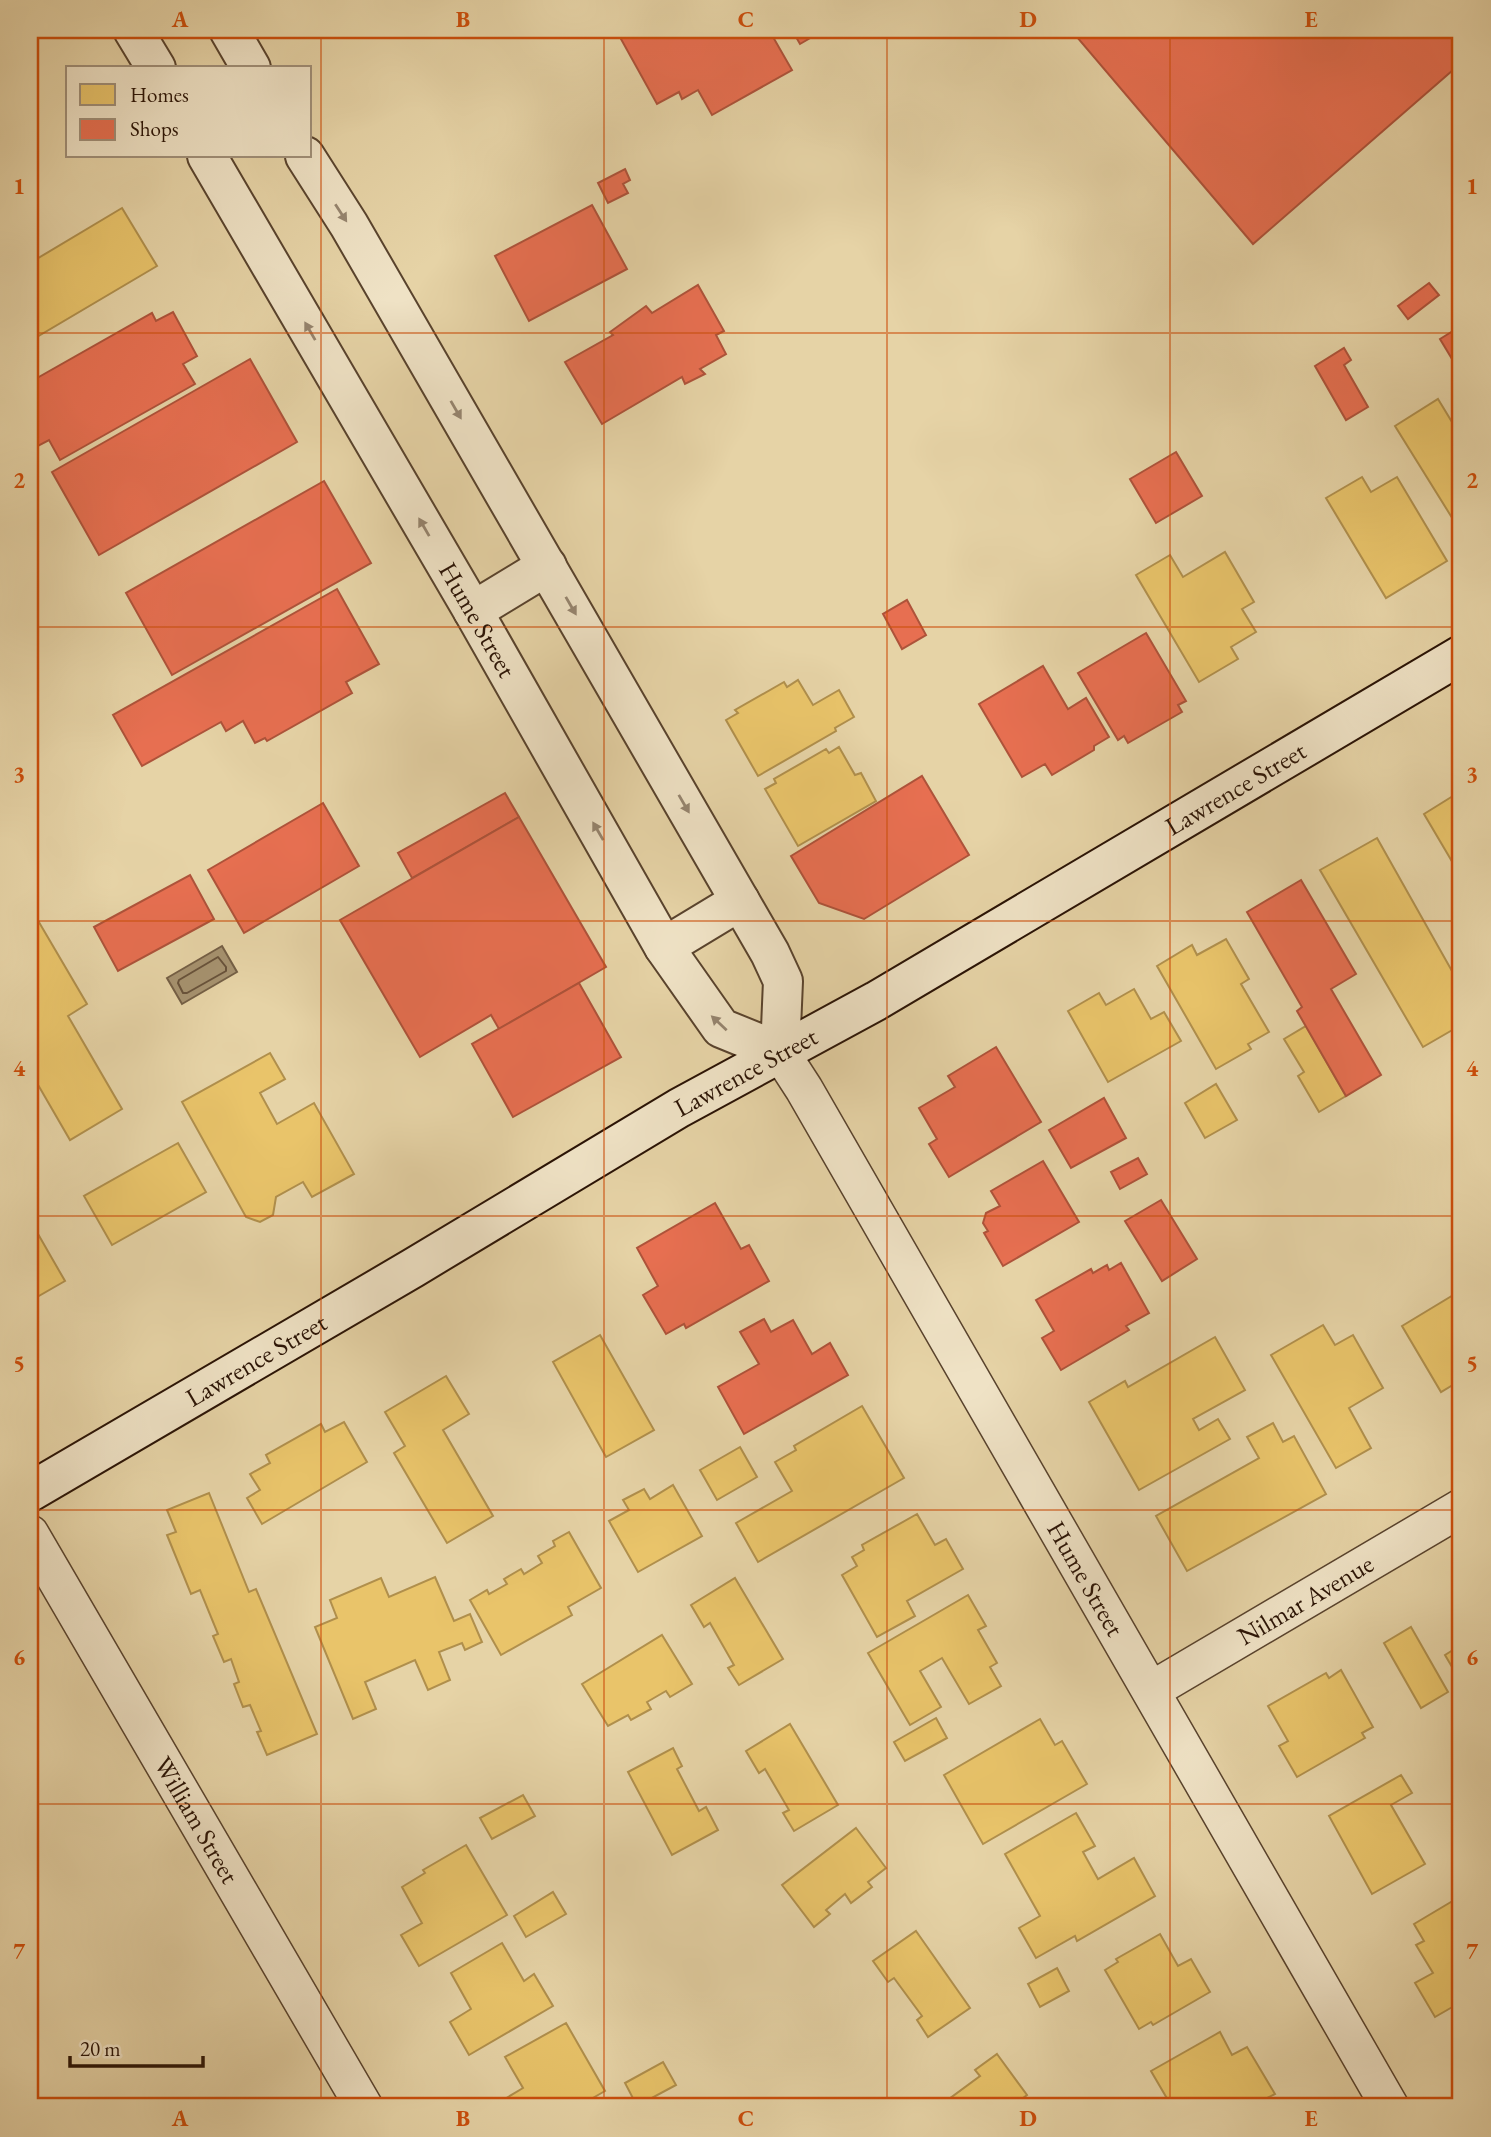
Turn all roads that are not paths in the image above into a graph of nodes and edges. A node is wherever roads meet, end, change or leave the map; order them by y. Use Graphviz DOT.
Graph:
graph roads {
  1 [pos="133,30"];
  2 [pos="229,30"];
  3 [pos="155,66"];
  4 [pos="250,66"];
  5 [pos="209,158"];
  6 [pos="306,158"];
  7 [pos="547,566"];
  8 [pos="473,611"];
  9 [pos="1461,655"];
  10 [pos="740,901"];
  11 [pos="664,947"];
  12 [pos="780,1052"];
  13 [pos="30,1492"];
  14 [pos="1461,1508"];
  15 [pos="30,1534"];
  16 [pos="1152,1690"];
  17 [pos="364,2107"];
  18 [pos="1390,2107"];
  1 -- 3 [label="street"];
  2 -- 4 [label="street"];
  8 -- 5 [label="street, Hume Street, one-way"];
  6 -- 7 [label="street, one-way"];
  7 -- 8 [label="street"];
  7 -- 10 [label="street, one-way"];
  11 -- 8 [label="street, Hume Street, one-way"];
  9 -- 12 [label="street, Lawrence Street"];
  10 -- 11 [label="street"];
  10 -- 12 [label="street"];
  12 -- 11 [label="street, Hume Street, one-way"];
  12 -- 13 [label="street, Lawrence Street"];
  12 -- 16 [label="street, Hume Street"];
  14 -- 16 [label="street, Nilmar Avenue"];
  15 -- 17 [label="street, William Street"];
  16 -- 18 [label="street, Hume Street"];
}
